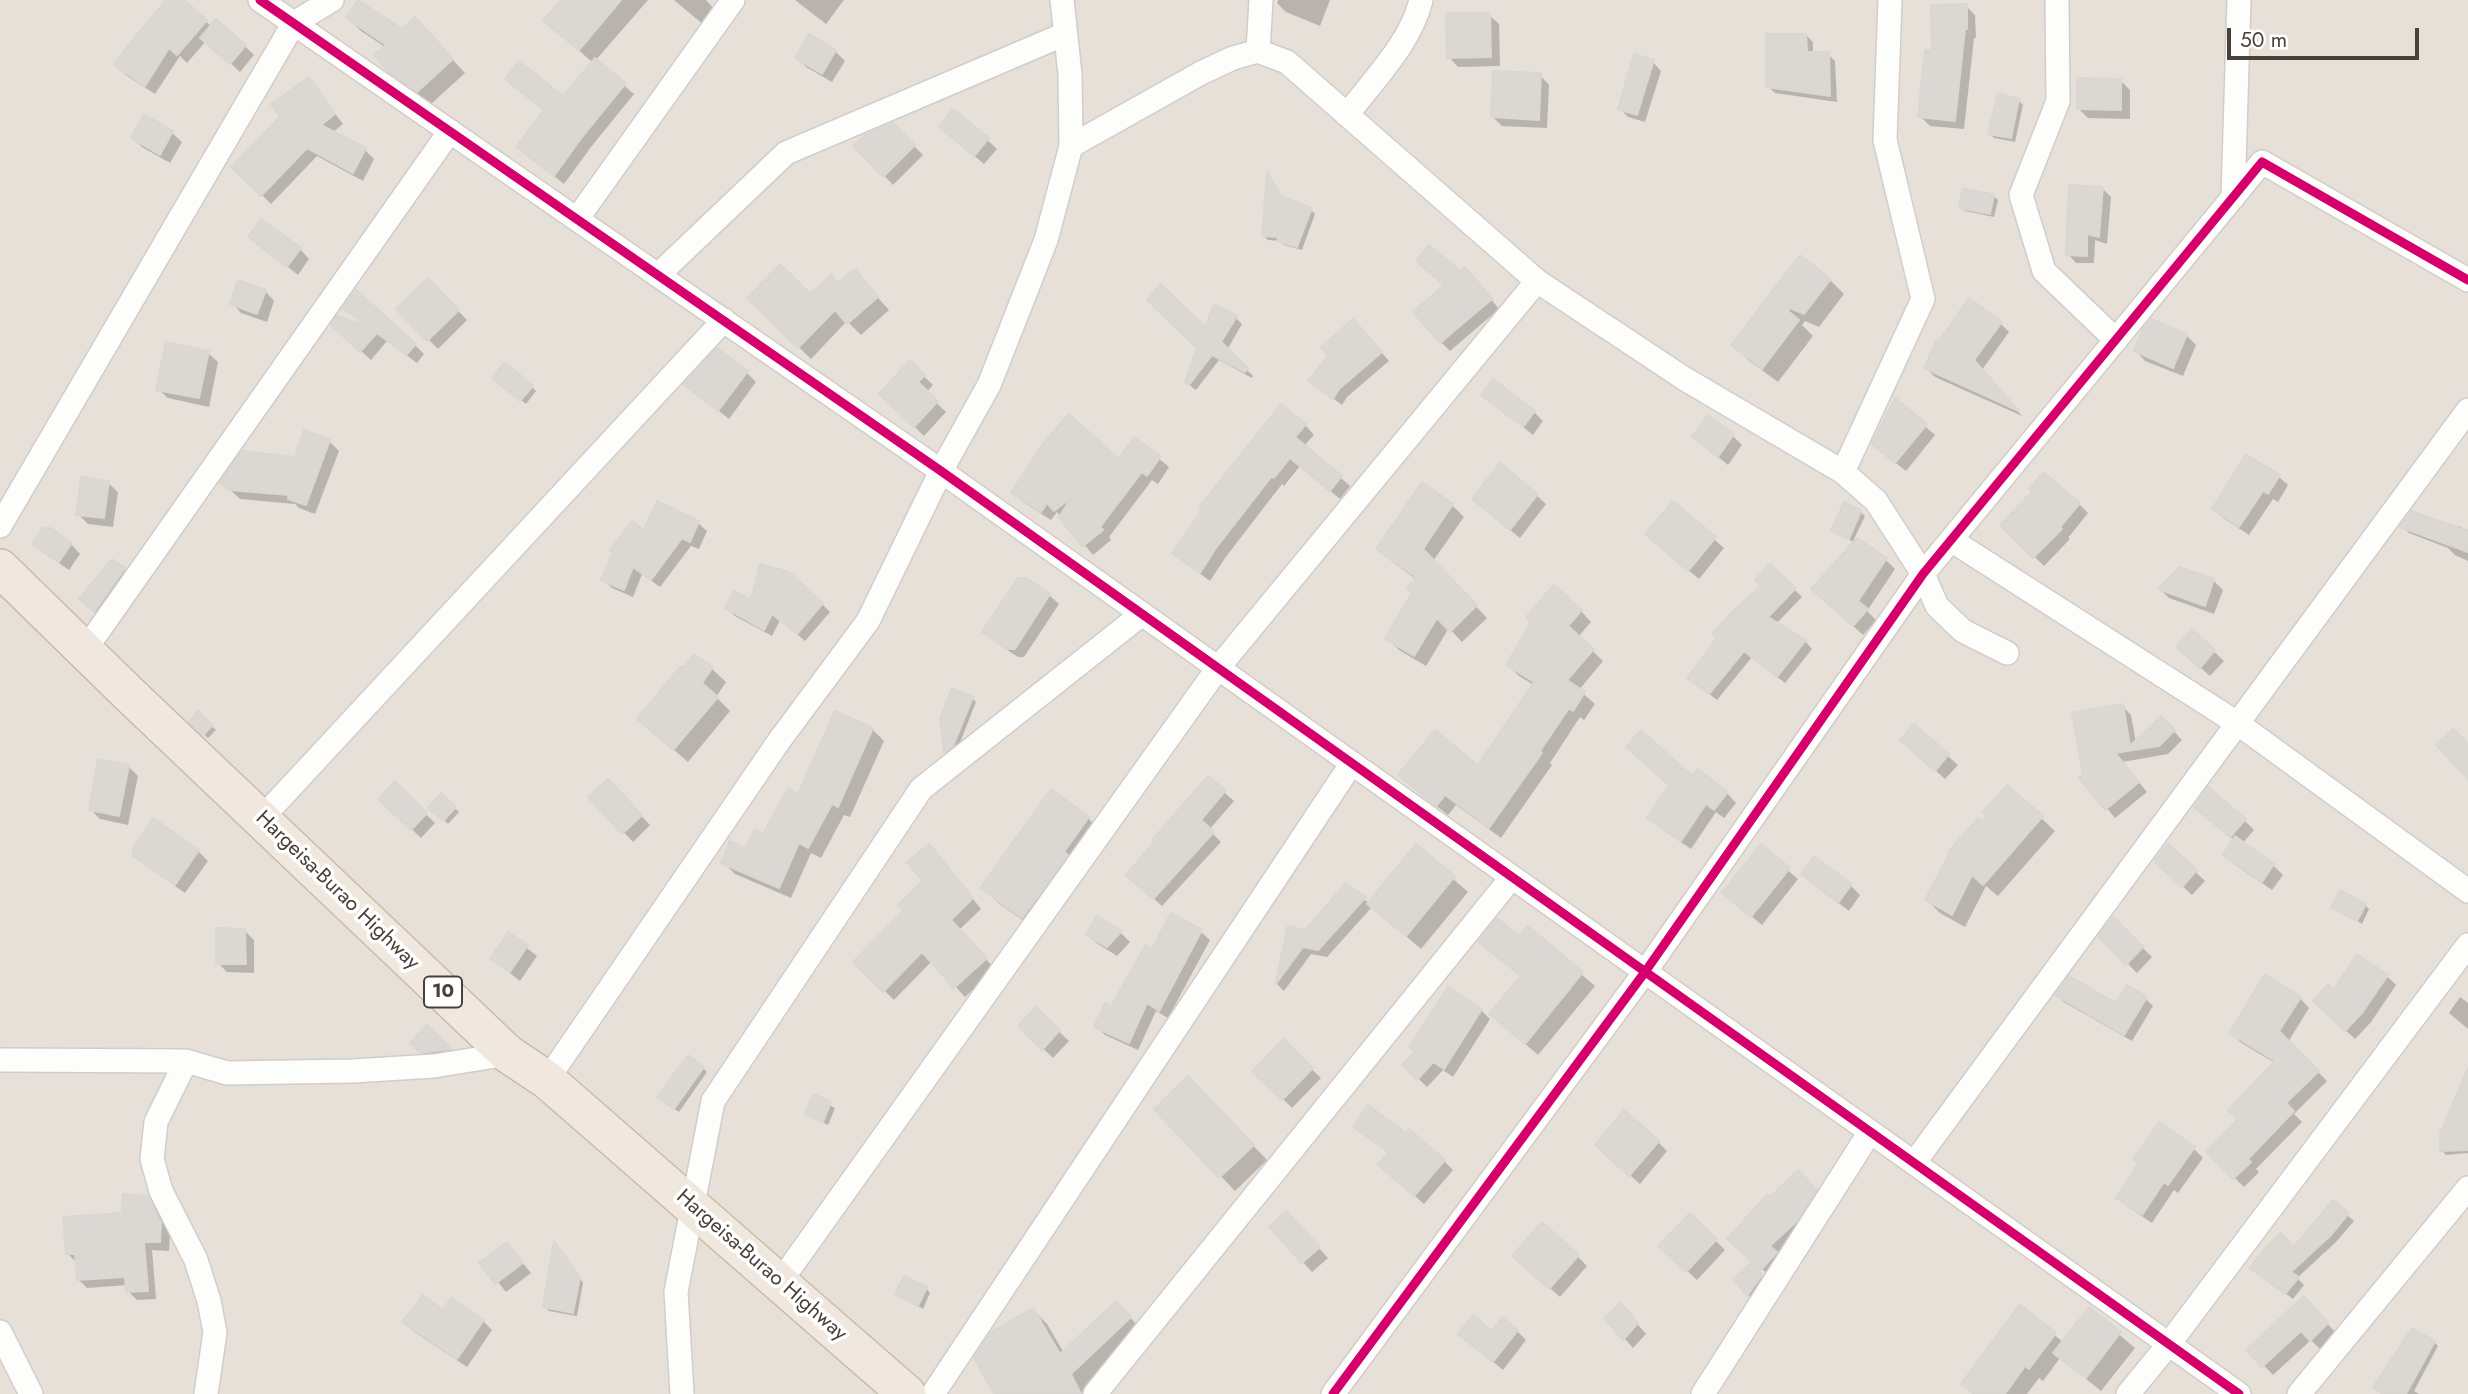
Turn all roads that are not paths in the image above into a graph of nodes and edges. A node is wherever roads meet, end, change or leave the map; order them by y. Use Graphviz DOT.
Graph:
graph roads {
  1 [pos="260,0"];
  2 [pos="332,0"];
  3 [pos="733,0"];
  4 [pos="1062,0"];
  5 [pos="1261,0"];
  6 [pos="1421,0"];
  7 [pos="1890,0"];
  8 [pos="2057,0"];
  9 [pos="2239,0"];
  10 [pos="293,23"];
  11 [pos="1065,34"];
  12 [pos="1258,51"];
  13 [pos="1347,115"];
  14 [pos="450,131"];
  15 [pos="1071,146"];
  16 [pos="2233,198"];
  17 [pos="577,219"];
  18 [pos="658,275"];
  19 [pos="2468,279"];
  20 [pos="1537,281"];
  21 [pos="724,320"];
  22 [pos="2116,340"];
  23 [pos="2468,410"];
  24 [pos="941,471"];
  25 [pos="1843,472"];
  26 [pos="0,526"];
  27 [pos="1951,540"];
  28 [pos="0,568"];
  29 [pos="1923,574"];
  30 [pos="1142,614"];
  31 [pos="85,650"];
  32 [pos="2007,653"];
  33 [pos="1219,668"];
  34 [pos="2237,723"];
  35 [pos="1352,763"];
  36 [pos="261,819"];
  37 [pos="1513,877"];
  38 [pos="2468,891"];
  39 [pos="2468,945"];
  40 [pos="1645,972"];
  41 [pos="508,1054"];
  42 [pos="0,1060"];
  43 [pos="186,1061"];
  44 [pos="547,1080"];
  45 [pos="1870,1132"];
  46 [pos="1913,1163"];
  47 [pos="2468,1188"];
  48 [pos="693,1207"];
  49 [pos="780,1282"];
  50 [pos="0,1332"];
  51 [pos="2169,1344"];
  52 [pos="31,1394"];
  53 [pos="206,1394"];
  54 [pos="682,1394"];
  55 [pos="907,1394"];
  56 [pos="933,1394"];
  57 [pos="1095,1394"];
  58 [pos="1333,1394"];
  59 [pos="1703,1394"];
  60 [pos="2128,1394"];
  61 [pos="2239,1394"];
  62 [pos="2299,1394"];
  1 -- 10 [label="street"];
  2 -- 10 [label="street"];
  3 -- 17 [label="street"];
  4 -- 11 [label="street"];
  5 -- 12 [label="street"];
  6 -- 13 [label="street"];
  7 -- 25 [label="street"];
  8 -- 22 [label="street"];
  9 -- 16 [label="street"];
  10 -- 14 [label="street"];
  10 -- 26 [label="street"];
  11 -- 15 [label="street"];
  11 -- 18 [label="street"];
  12 -- 13 [label="street"];
  12 -- 15 [label="street"];
  13 -- 20 [label="street"];
  14 -- 17 [label="street"];
  14 -- 31 [label="street"];
  15 -- 24 [label="street"];
  16 -- 19 [label="street"];
  16 -- 22 [label="street"];
  17 -- 18 [label="street"];
  18 -- 21 [label="street"];
  20 -- 25 [label="street"];
  20 -- 33 [label="street"];
  21 -- 24 [label="street"];
  21 -- 36 [label="street"];
  22 -- 27 [label="street"];
  23 -- 34 [label="street"];
  24 -- 30 [label="street"];
  24 -- 44 [label="street"];
  25 -- 29 [label="street"];
  27 -- 29 [label="street"];
  27 -- 34 [label="street"];
  28 -- 31 [label="highway, Hargeisa-Burao Highway / 10"];
  29 -- 32 [label="street"];
  29 -- 40 [label="street"];
  30 -- 33 [label="street"];
  30 -- 48 [label="street"];
  31 -- 36 [label="highway, Hargeisa-Burao Highway / 10"];
  33 -- 35 [label="street"];
  33 -- 49 [label="street"];
  34 -- 38 [label="street"];
  34 -- 46 [label="street"];
  35 -- 37 [label="street"];
  35 -- 56 [label="street"];
  36 -- 41 [label="highway, Hargeisa-Burao Highway / 10"];
  37 -- 40 [label="street"];
  37 -- 57 [label="street"];
  39 -- 51 [label="street"];
  40 -- 45 [label="street"];
  40 -- 58 [label="street"];
  41 -- 43 [label="street"];
  41 -- 44 [label="highway, Hargeisa-Burao Highway / 10"];
  42 -- 43 [label="street"];
  43 -- 53 [label="street"];
  44 -- 48 [label="highway, Hargeisa-Burao Highway / 10"];
  45 -- 46 [label="street"];
  45 -- 59 [label="street"];
  46 -- 51 [label="street"];
  47 -- 62 [label="street"];
  48 -- 49 [label="highway, Hargeisa-Burao Highway / 10"];
  48 -- 54 [label="street"];
  49 -- 55 [label="highway, Hargeisa-Burao Highway / 10"];
  50 -- 52 [label="street"];
  51 -- 60 [label="street"];
  51 -- 61 [label="street"];
}
